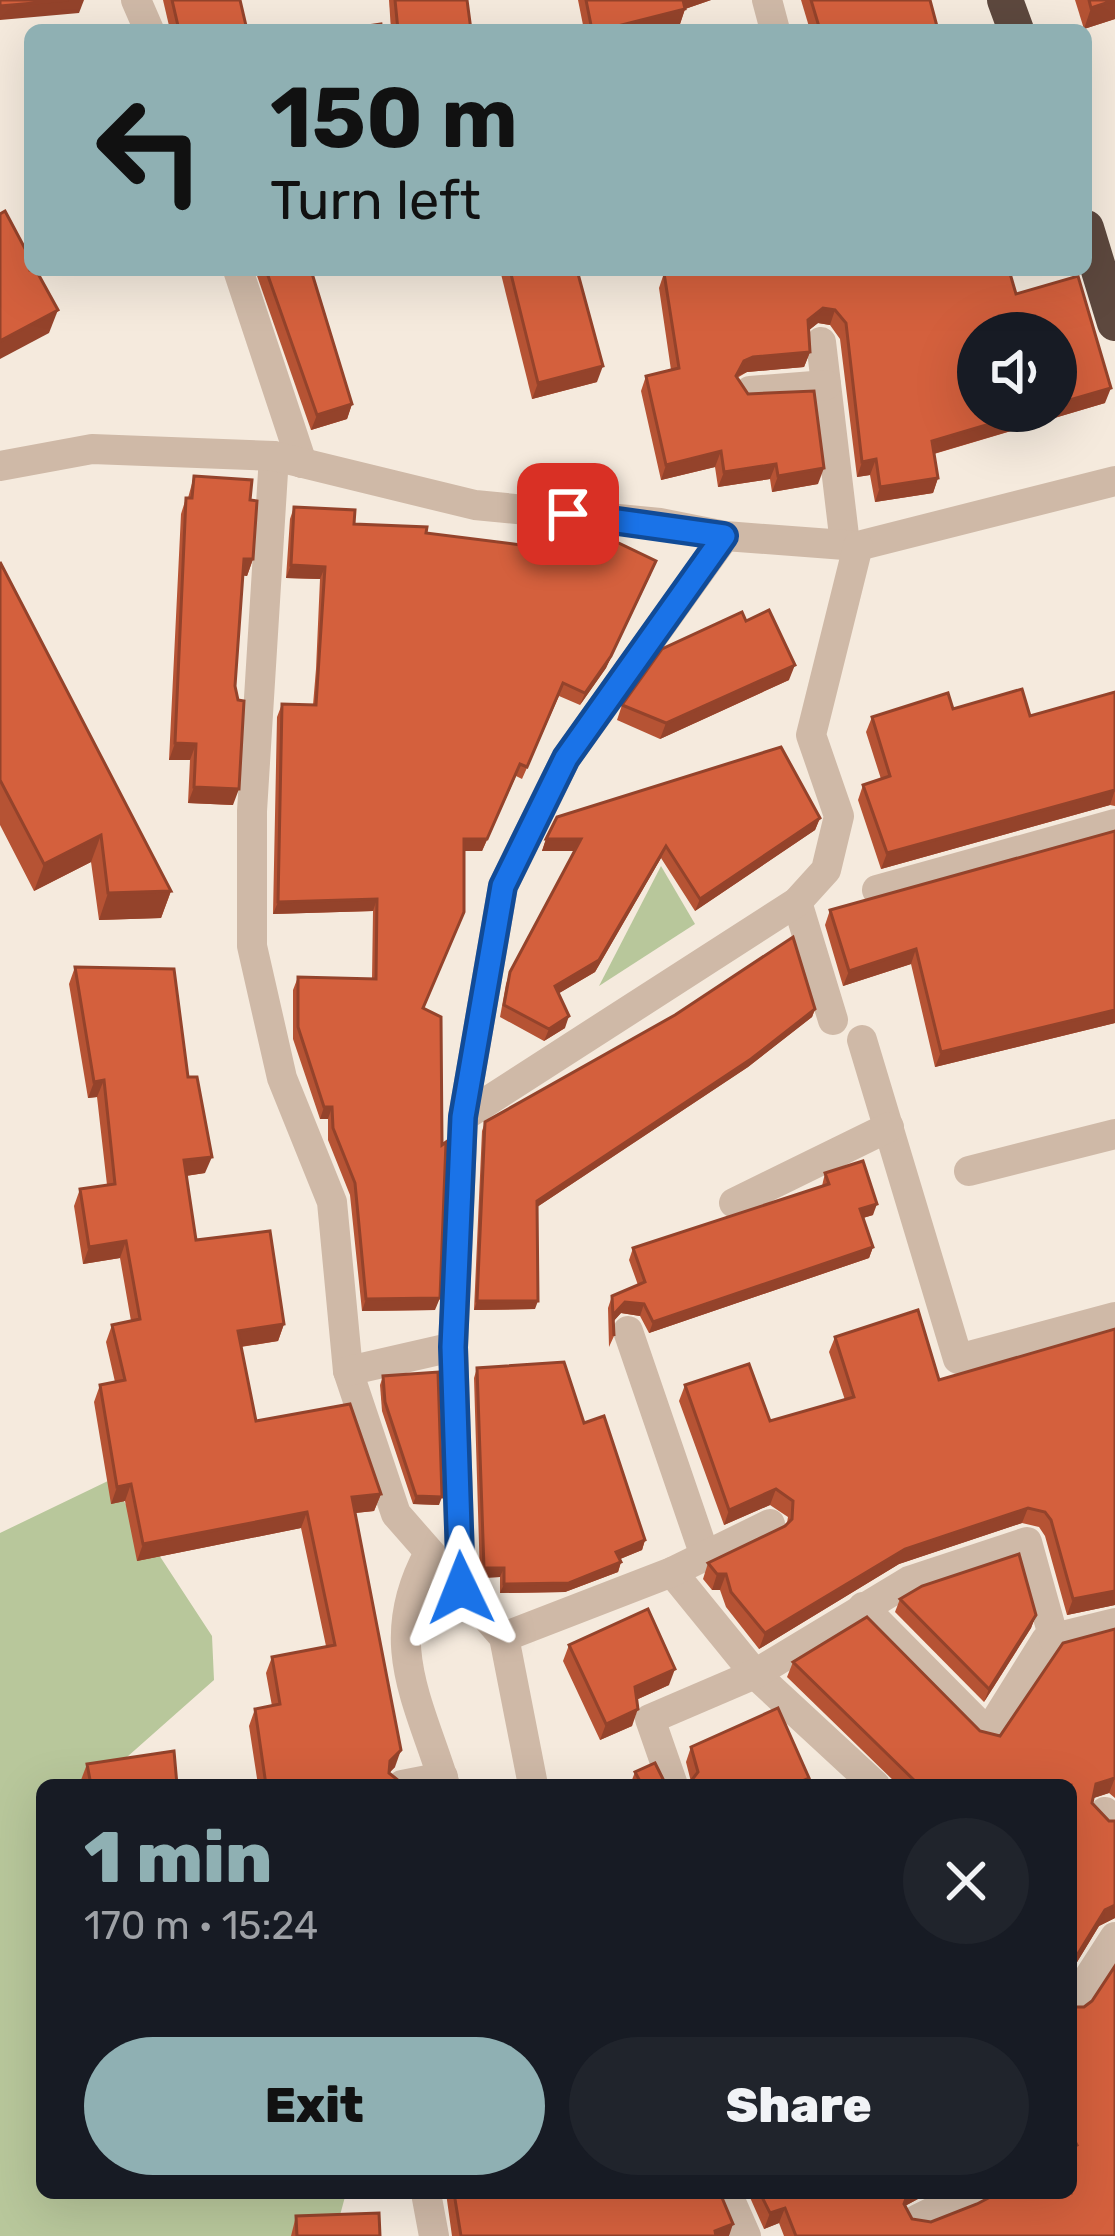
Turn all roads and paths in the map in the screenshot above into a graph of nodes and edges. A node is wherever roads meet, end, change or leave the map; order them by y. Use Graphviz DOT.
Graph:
graph roads {
  1 [pos="1092,248"];
  2 [pos="240,276"];
  3 [pos="1115,323"];
  4 [pos="821,342"];
  5 [pos="826,385"];
  6 [pos="750,391"];
  7 [pos="288,460"];
  8 [pos="0,466"];
  9 [pos="1115,481"];
  10 [pos="724,536"];
  11 [pos="852,545"];
  12 [pos="1115,824"];
  13 [pos="877,890"];
  14 [pos="797,902"];
  15 [pos="833,1020"];
  16 [pos="862,1040"];
  17 [pos="463,1117"];
  18 [pos="889,1127"];
  19 [pos="1115,1134"];
  20 [pos="969,1171"];
  21 [pos="734,1203"];
  22 [pos="1115,1317"];
  23 [pos="628,1331"];
  24 [pos="453,1347"];
  25 [pos="348,1371"];
  26 [pos="770,1524"];
  27 [pos="429,1552"];
  28 [pos="705,1556"];
  29 [pos="672,1572"];
  30 [pos="461,1588"];
  31 [pos="863,1606"];
  32 [pos="1115,1623"];
  33 [pos="504,1637"];
  34 [pos="1054,1639"];
  35 [pos="755,1674"];
  36 [pos="443,1779"];
  37 [pos="531,1779"];
  38 [pos="672,1779"];
  39 [pos="869,1779"];
  40 [pos="1115,1937"];
  41 [pos="1077,1996"];
  42 [pos="426,2199"];
  43 [pos="730,2199"];
  44 [pos="958,2199"];
  45 [pos="918,2218"];
  46 [pos="434,2236"];
  47 [pos="746,2236"];
  1 -- 3 [label="highway"];
  2 -- 7 [label="street"];
  4 -- 5 [label="street"];
  5 -- 6 [label="street"];
  5 -- 11 [label="street"];
  7 -- 8 [label="street"];
  7 -- 10 [label="street"];
  7 -- 25 [label="street"];
  9 -- 11 [label="street"];
  10 -- 11 [label="street"];
  10 -- 17 [label="street"];
  11 -- 14 [label="street"];
  12 -- 13 [label="street"];
  14 -- 15 [label="street"];
  14 -- 17 [label="street"];
  16 -- 18 [label="street"];
  17 -- 24 [label="street"];
  18 -- 21 [label="street"];
  18 -- 22 [label="street"];
  19 -- 20 [label="street"];
  23 -- 28 [label="street"];
  24 -- 25 [label="street"];
  24 -- 30 [label="street"];
  25 -- 27 [label="street"];
  26 -- 28 [label="street"];
  27 -- 30 [label="street"];
  27 -- 36 [label="street"];
  28 -- 29 [label="street"];
  29 -- 33 [label="street"];
  29 -- 35 [label="street"];
  30 -- 33 [label="street"];
  31 -- 34 [label="street"];
  31 -- 34 [label="street"];
  31 -- 35 [label="street"];
  32 -- 34 [label="street"];
  33 -- 37 [label="street"];
  35 -- 38 [label="street"];
  35 -- 39 [label="street"];
  40 -- 41 [label="street"];
  42 -- 46 [label="street"];
  43 -- 47 [label="street"];
  44 -- 45 [label="street"];
}
